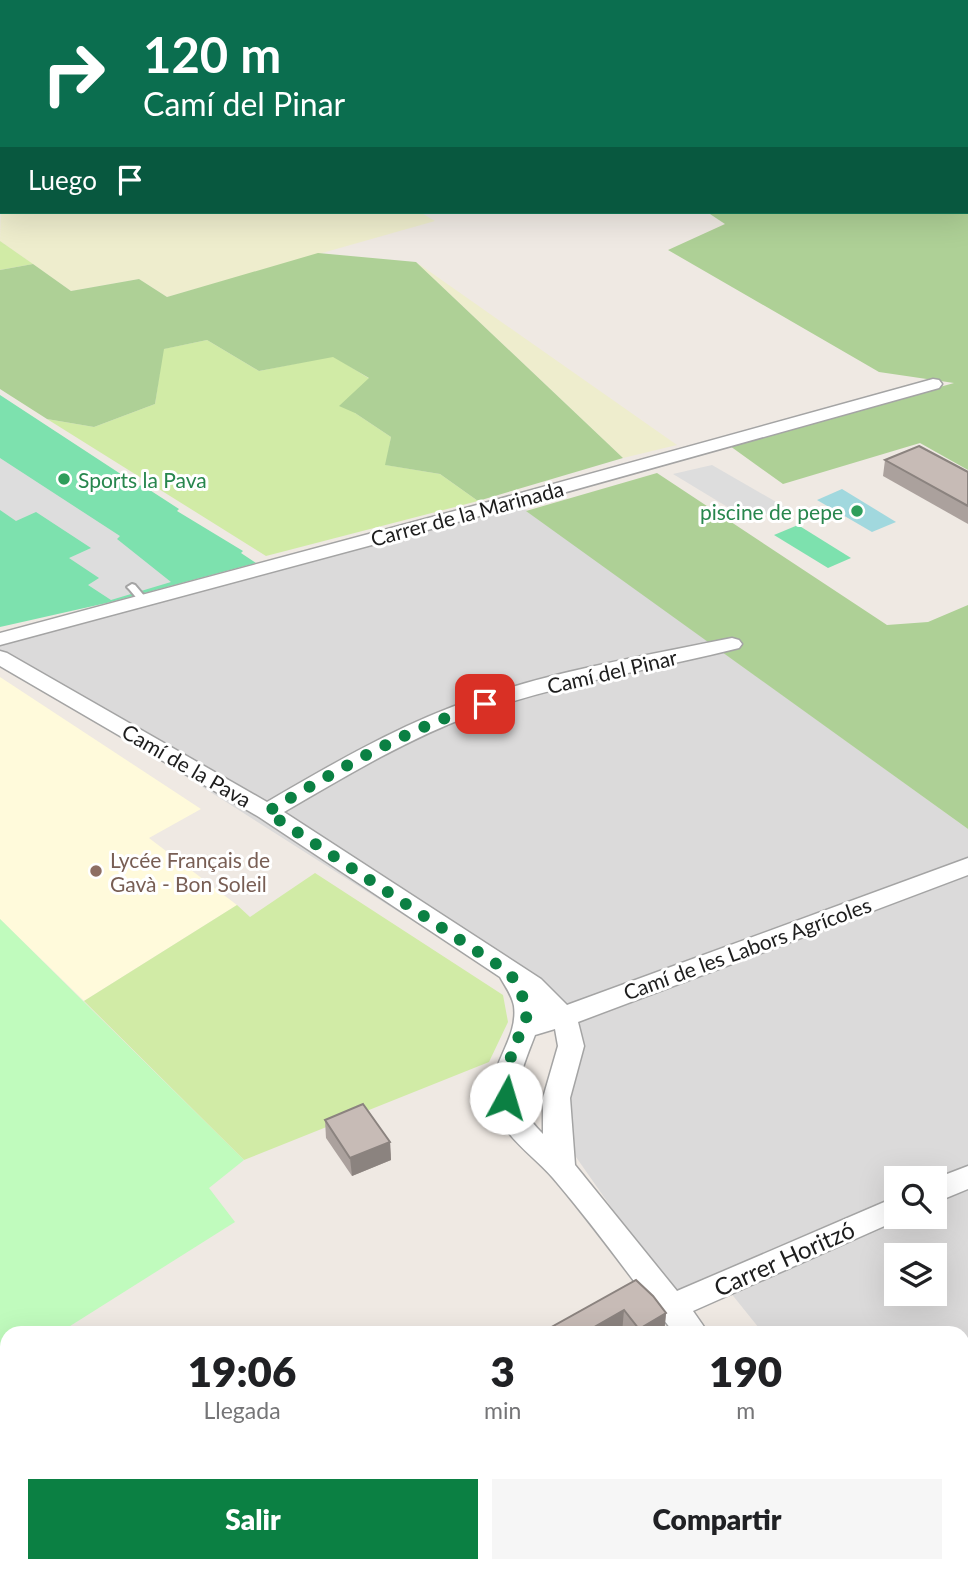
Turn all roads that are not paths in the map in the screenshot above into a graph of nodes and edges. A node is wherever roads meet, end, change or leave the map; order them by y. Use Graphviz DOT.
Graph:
graph roads {
  1 [pos="933,384"];
  2 [pos="0,639"];
  3 [pos="732,644"];
  4 [pos="0,657"];
  5 [pos="267,812"];
  6 [pos="968,866"];
  7 [pos="510,973"];
  8 [pos="562,1017"];
  9 [pos="525,1028"];
  10 [pos="561,1169"];
  11 [pos="968,1178"];
  12 [pos="947,1187"];
  13 [pos="884,1214"];
  14 [pos="671,1307"];
  15 [pos="687,1326"];
  1 -- 2 [label="street, Carrer de la Marinada"];
  3 -- 5 [label="street, Camí del Pinar"];
  4 -- 5 [label="street, Camí de la Pava"];
  5 -- 7 [label="street, Camí de la Pava"];
  6 -- 8 [label="street, Camí de les Labors Agrícoles"];
  7 -- 8 [label="street, Camí de la Pava"];
  7 -- 9 [label="street, Camí de la Pava"];
  8 -- 9 [label="street, Camí de les Labors Agrícoles"];
  8 -- 10 [label="street, Camí de la Pava"];
  9 -- 10 [label="street, Camí de la Pava"];
  10 -- 14 [label="street, Camí de la Pava"];
  11 -- 12 [label="street"];
  13 -- 14 [label="street, Carrer Horitzó"];
  14 -- 15 [label="street, Camí de la Pava"];
}
